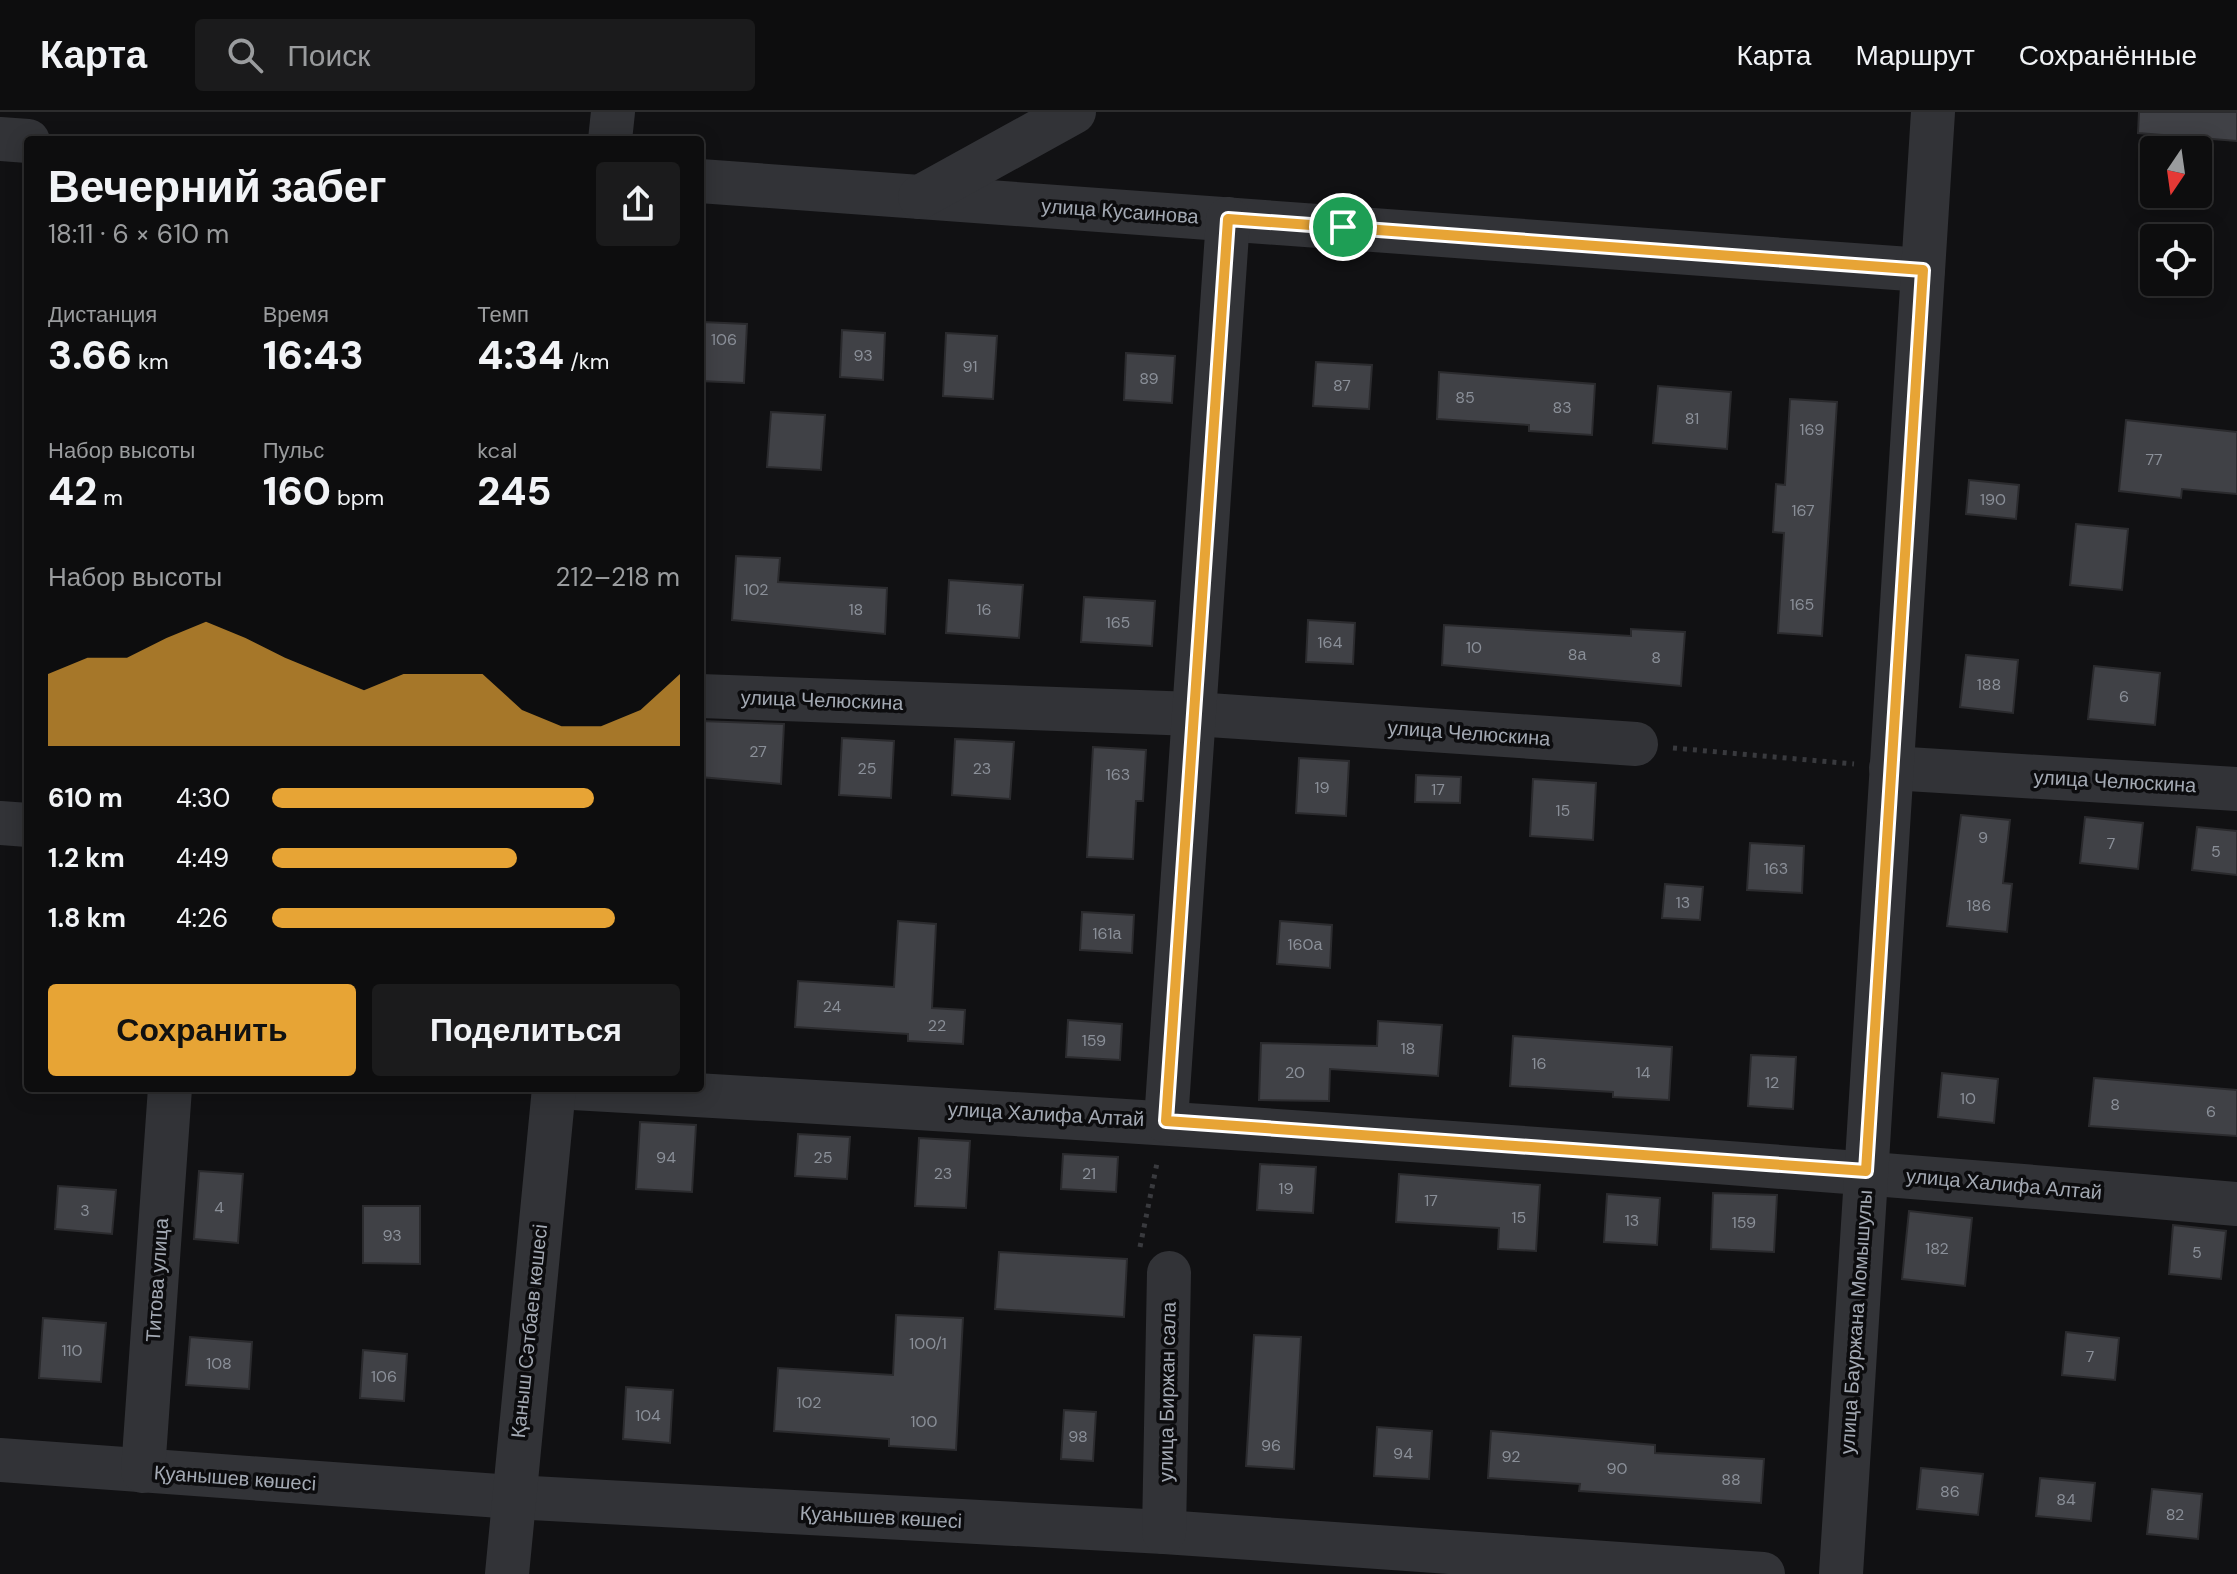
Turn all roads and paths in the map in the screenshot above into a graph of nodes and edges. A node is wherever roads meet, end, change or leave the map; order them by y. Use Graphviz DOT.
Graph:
graph roads {
  1 [pos="613,112"];
  2 [pos="1074,112"];
  3 [pos="1933,112"];
  4 [pos="610,136"];
  5 [pos="0,139"];
  6 [pos="24,141"];
  7 [pos="704,181"];
  8 [pos="920,197"];
  9 [pos="1228,219"];
  10 [pos="1923,270"];
  11 [pos="704,696"];
  12 [pos="1194,714"];
  13 [pos="1636,744"];
  14 [pos="1891,768"];
  15 [pos="2237,789"];
  16 [pos="0,823"];
  17 [pos="24,825"];
  18 [pos="170,1092"];
  19 [pos="554,1092"];
  20 [pos="645,1092"];
  21 [pos="1166,1121"];
  22 [pos="1866,1171"];
  23 [pos="2237,1204"];
  24 [pos="1169,1273"];
  25 [pos="0,1460"];
  26 [pos="143,1471"];
  27 [pos="513,1497"];
  28 [pos="1164,1532"];
  29 [pos="507,1574"];
  30 [pos="1763,1574"];
  31 [pos="1841,1574"];
  1 -- 4 [label="street"];
  2 -- 8 [label="street"];
  3 -- 10 [label="street, улица Бауржана Момышулы"];
  5 -- 6 [label="street"];
  7 -- 8 [label="street, улица Кусаинова"];
  8 -- 9 [label="street, улица Кусаинова"];
  9 -- 10 [label="street, улица Кусаинова"];
  9 -- 12 [label="street"];
  10 -- 14 [label="street, улица Бауржана Момышулы"];
  11 -- 12 [label="street, улица Челюскина"];
  12 -- 13 [label="street, улица Челюскина"];
  12 -- 21 [label="street"];
  13 -- 14 [label="path"];
  14 -- 15 [label="street, улица Челюскина"];
  14 -- 22 [label="street, улица Бауржана Момышулы"];
  16 -- 17 [label="street"];
  18 -- 26 [label="street, Титова улица"];
  19 -- 27 [label="street, Қаныш Сәтбаев көшесі"];
  20 -- 21 [label="street, улица Халифа Алтай"];
  21 -- 22 [label="street, улица Халифа Алтай"];
  21 -- 24 [label="path, улица Биржан сала"];
  22 -- 23 [label="street, улица Халифа Алтай"];
  22 -- 31 [label="street, улица Бауржана Момышулы"];
  24 -- 28 [label="street, улица Биржан сала"];
  25 -- 26 [label="street, Қуанышев көшесі"];
  26 -- 27 [label="street, Қуанышев көшесі"];
  27 -- 28 [label="street, Қуанышев көшесі"];
  27 -- 29 [label="street, Қаныш Сәтбаев көшесі"];
  28 -- 30 [label="street, Қуанышев көшесі"];
}
